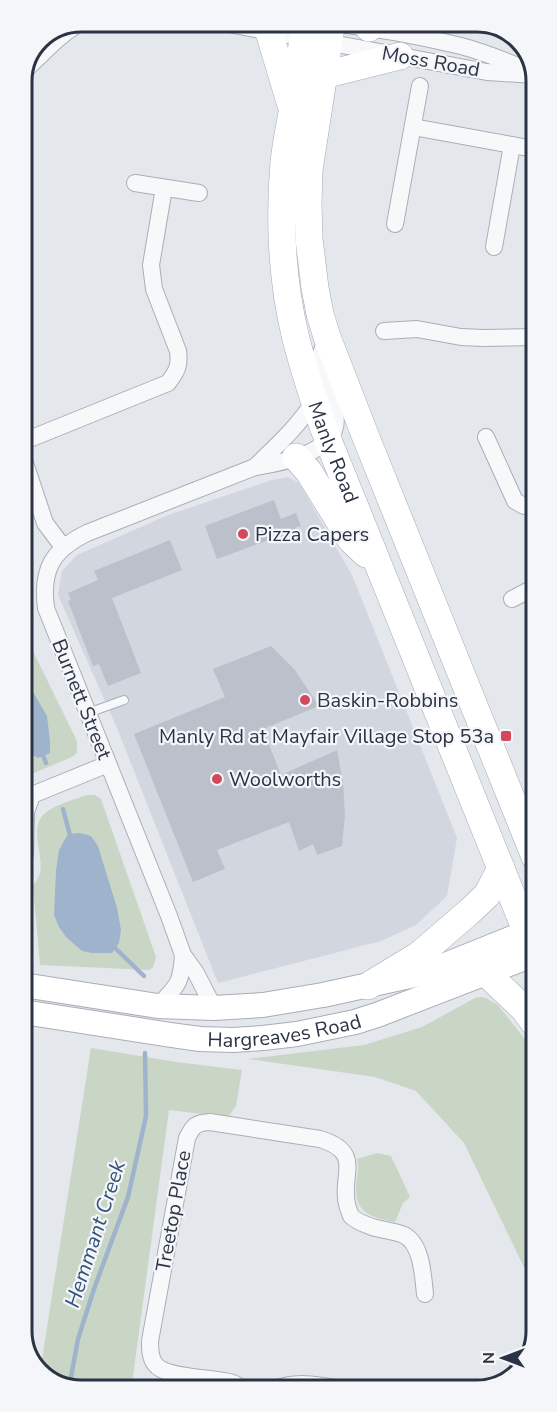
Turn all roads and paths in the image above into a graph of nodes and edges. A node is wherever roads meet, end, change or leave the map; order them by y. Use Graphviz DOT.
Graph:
graph roads {
  1 [pos="269,32"];
  2 [pos="318,32"];
  3 [pos="319,32"];
  4 [pos="331,32"];
  5 [pos="402,32"];
  6 [pos="400,56"];
  7 [pos="525,70"];
  8 [pos="525,74"];
  9 [pos="324,75"];
  10 [pos="420,86"];
  11 [pos="293,109"];
  12 [pos="412,127"];
  13 [pos="512,145"];
  14 [pos="526,148"];
  15 [pos="135,183"];
  16 [pos="164,188"];
  17 [pos="199,193"];
  18 [pos="395,224"];
  19 [pos="494,247"];
  20 [pos="384,331"];
  21 [pos="327,337"];
  22 [pos="526,337"];
  23 [pos="314,401"];
  24 [pos="486,437"];
  25 [pos="32,438"];
  26 [pos="328,440"];
  27 [pos="296,457"];
  28 [pos="255,466"];
  29 [pos="32,484"];
  30 [pos="526,506"];
  31 [pos="63,547"];
  32 [pos="378,564"];
  33 [pos="526,591"];
  34 [pos="512,598"];
  35 [pos="124,700"];
  36 [pos="88,713"];
  37 [pos="108,764"];
  38 [pos="32,795"];
  39 [pos="526,835"];
  40 [pos="501,868"];
  41 [pos="526,929"];
  42 [pos="526,948"];
  43 [pos="526,950"];
  44 [pos="183,955"];
  45 [pos="486,973"];
  46 [pos="368,986"];
  47 [pos="32,987"];
  48 [pos="158,1006"];
  49 [pos="214,1008"];
  50 [pos="526,1012"];
  51 [pos="32,1013"];
  52 [pos="425,1294"];
  53 [pos="212,1380"];
  1 -- 11 [label="main road"];
  2 -- 11 [label="main road, Manly Road"];
  3 -- 9 [label="main road, Manly Road"];
  4 -- 6 [label="street, Moss Road"];
  5 -- 7 [label="street, Moss Road"];
  6 -- 8 [label="street, Moss Road"];
  6 -- 9 [label="main road"];
  9 -- 21 [label="main road, Manly Road"];
  10 -- 12 [label="street"];
  11 -- 23 [label="main road, Manly Road"];
  12 -- 13 [label="street"];
  12 -- 18 [label="street"];
  13 -- 14 [label="street"];
  13 -- 19 [label="street"];
  15 -- 16 [label="street"];
  16 -- 17 [label="street"];
  16 -- 25 [label="street"];
  20 -- 22 [label="street"];
  21 -- 26 [label="street"];
  21 -- 39 [label="main road, Manly Road"];
  23 -- 26 [label="main road, Manly Road"];
  23 -- 28 [label="street, Burnett Street"];
  24 -- 30 [label="street"];
  26 -- 27 [label="street, Burnett Street"];
  26 -- 32 [label="main road, Manly Road"];
  27 -- 28 [label="street, Burnett Street"];
  27 -- 32 [label="main road"];
  28 -- 31 [label="street, Burnett Street"];
  29 -- 31 [label="street"];
  31 -- 36 [label="street, Burnett Street"];
  32 -- 40 [label="main road, Manly Road"];
  33 -- 34 [label="street"];
  35 -- 36 [label="lane"];
  36 -- 37 [label="street, Burnett Street"];
  37 -- 38 [label="street"];
  37 -- 44 [label="street, Burnett Street"];
  40 -- 41 [label="main road, Manly Road"];
  40 -- 46 [label="main road"];
  42 -- 46 [label="main road, Hargreaves Road"];
  43 -- 45 [label="main road, Hargreaves Road"];
  44 -- 48 [label="street"];
  44 -- 49 [label="street, Burnett Street"];
  45 -- 50 [label="main road"];
  45 -- 51 [label="main road, Hargreaves Road"];
  46 -- 49 [label="main road, Hargreaves Road"];
  47 -- 48 [label="main road, Hargreaves Road"];
  48 -- 49 [label="main road, Hargreaves Road"];
  52 -- 53 [label="street, Treetop Place"];
}
